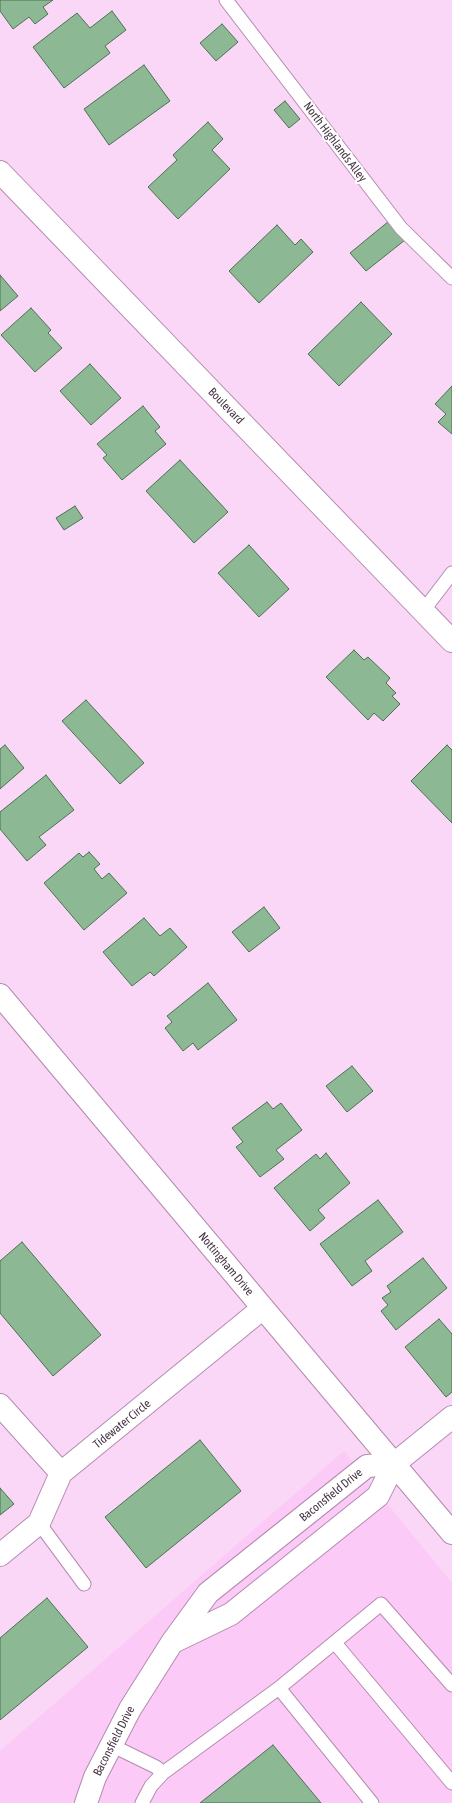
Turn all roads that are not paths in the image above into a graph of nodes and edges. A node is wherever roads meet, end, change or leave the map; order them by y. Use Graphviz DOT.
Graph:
graph roads {
  1 [pos="226,0"];
  2 [pos="0,172"];
  3 [pos="452,278"];
  4 [pos="452,573"];
  5 [pos="423,611"];
  6 [pos="452,641"];
  7 [pos="0,995"];
  8 [pos="263,1308"];
  9 [pos="0,1404"];
  10 [pos="452,1417"];
  11 [pos="394,1464"];
  12 [pos="61,1473"];
  13 [pos="40,1523"];
  14 [pos="452,1533"];
  15 [pos="0,1555"];
  16 [pos="84,1584"];
  17 [pos="173,1641"];
  18 [pos="335,1643"];
  19 [pos="452,1685"];
  20 [pos="279,1688"];
  21 [pos="110,1744"];
  22 [pos="162,1773"];
  23 [pos="452,1783"];
  24 [pos="86,1803"];
  25 [pos="142,1803"];
  26 [pos="372,1803"];
  1 -- 3 [label="lane, North Highlands Alley"];
  2 -- 5 [label="street, Boulevard"];
  4 -- 5 [label="lane"];
  5 -- 6 [label="street, Boulevard"];
  7 -- 8 [label="street, Nottingham Drive"];
  8 -- 11 [label="street, Nottingham Drive"];
  8 -- 12 [label="street, Tidewater Circle"];
  9 -- 12 [label="street"];
  10 -- 11 [label="street"];
  11 -- 14 [label="street, Nottingham Drive"];
  11 -- 17 [label="street"];
  11 -- 17 [label="street, Baconsfield Drive"];
  12 -- 13 [label="street, Tidewater Circle"];
  13 -- 15 [label="street, Tidewater Circle"];
  13 -- 16 [label="lane"];
  17 -- 21 [label="street, Baconsfield Drive"];
  18 -- 19 [label="lane"];
  18 -- 20 [label="lane"];
  18 -- 23 [label="lane"];
  20 -- 22 [label="lane"];
  20 -- 26 [label="lane"];
  21 -- 22 [label="lane"];
  21 -- 24 [label="street, Baconsfield Drive"];
  22 -- 25 [label="lane"];
}
